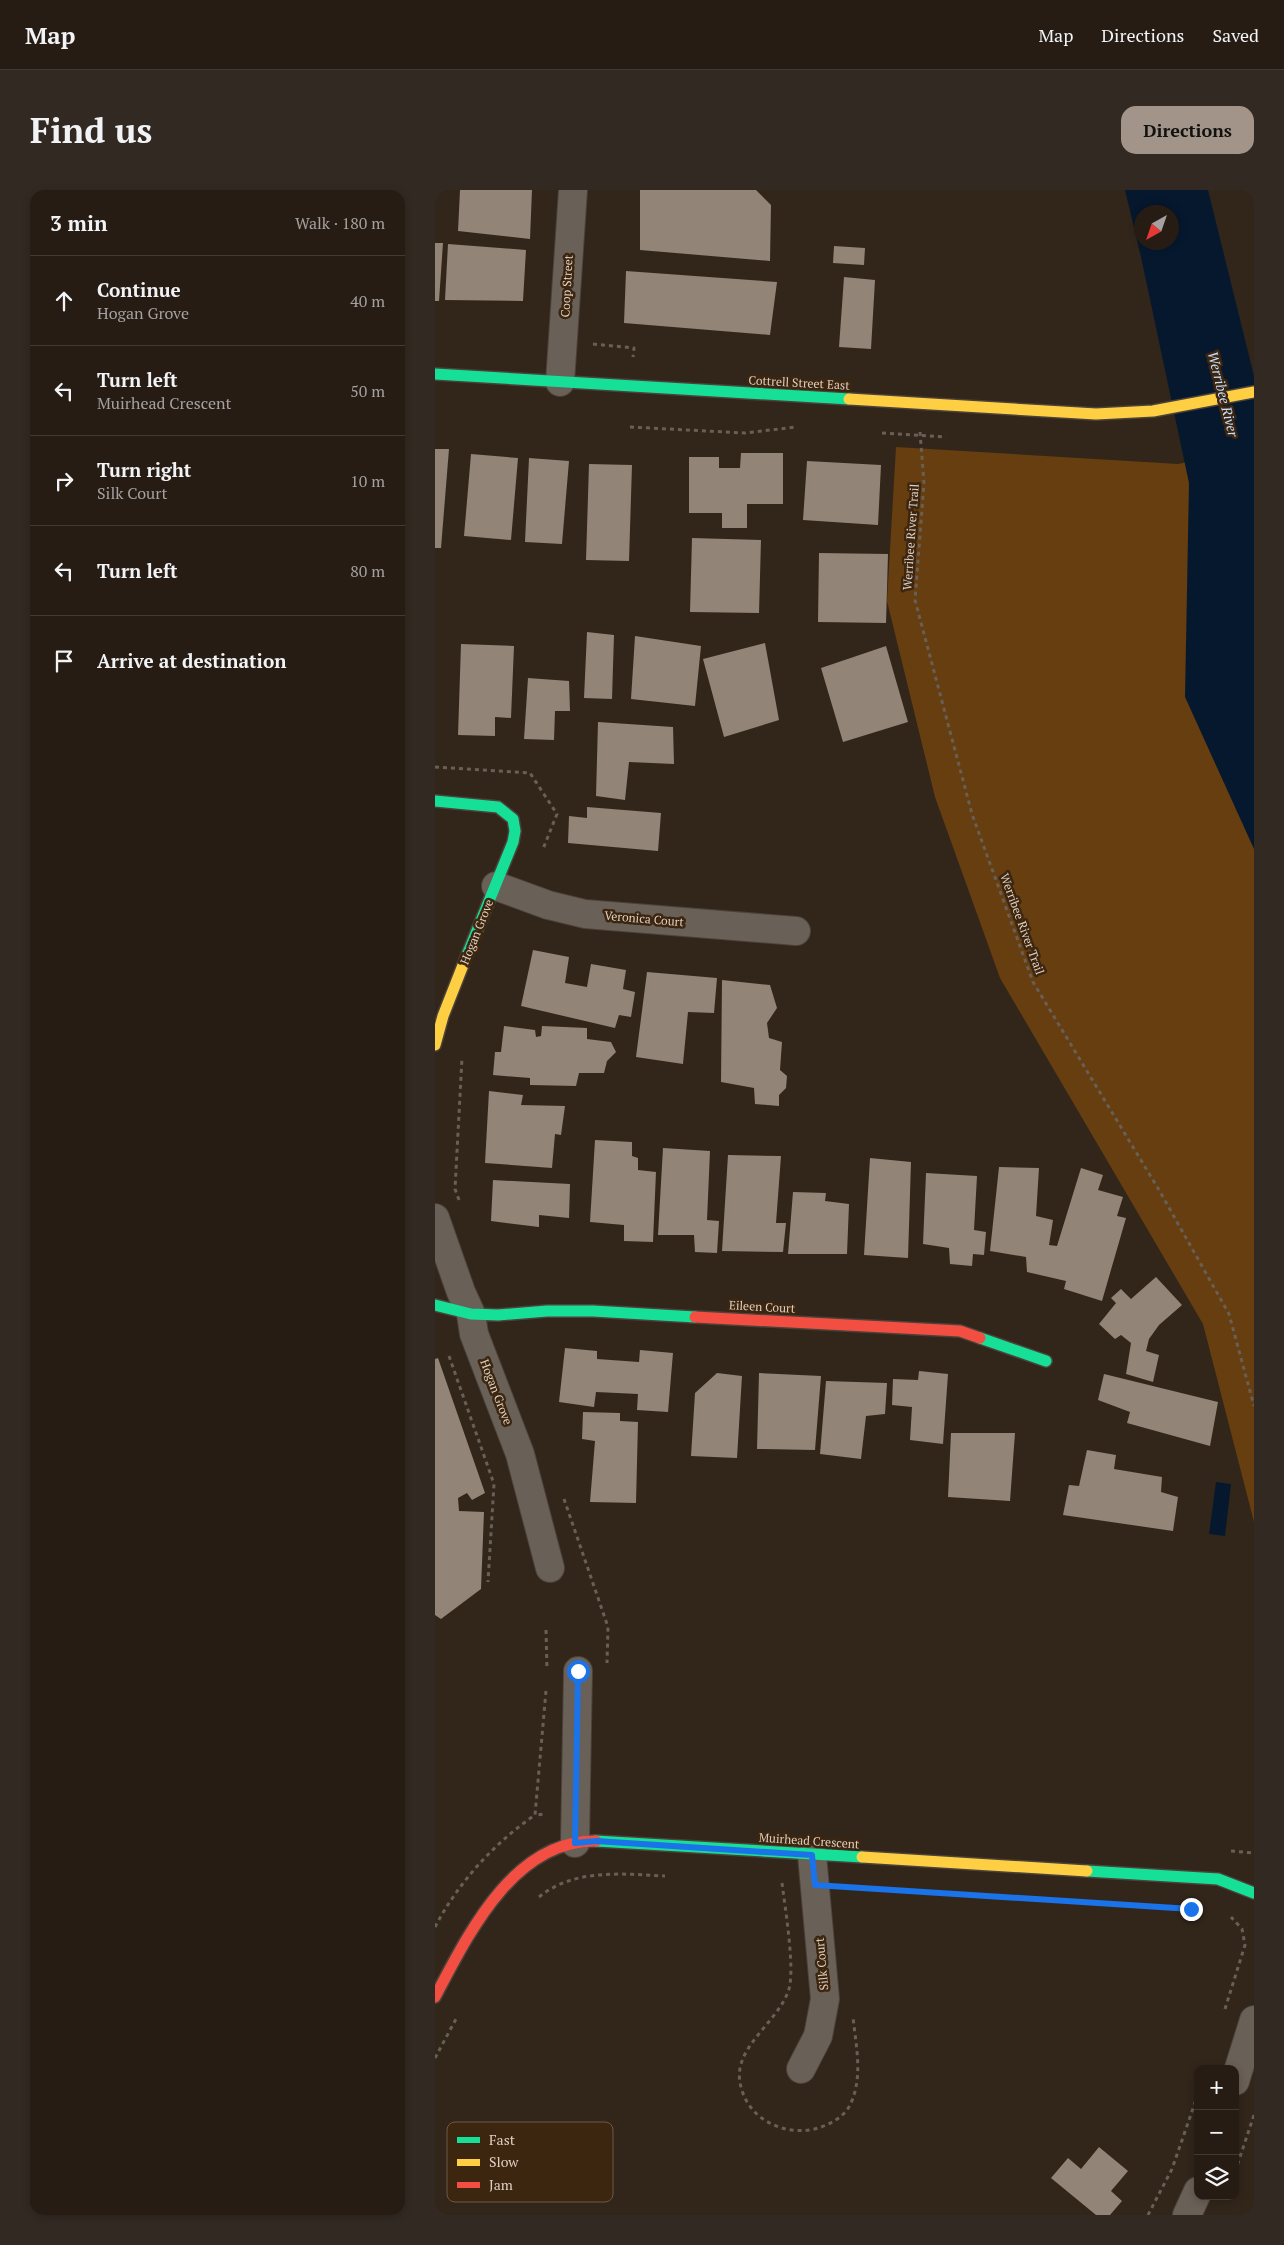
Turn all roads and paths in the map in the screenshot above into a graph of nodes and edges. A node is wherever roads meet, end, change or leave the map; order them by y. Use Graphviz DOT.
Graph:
graph roads {
  1 [pos="573,190"];
  2 [pos="593,344"];
  3 [pos="633,357"];
  4 [pos="435,374"];
  5 [pos="560,382"];
  6 [pos="1254,392"];
  7 [pos="921,404"];
  8 [pos="630,427"];
  9 [pos="801,427"];
  10 [pos="880,432"];
  11 [pos="920,436"];
  12 [pos="435,801"];
  13 [pos="495,886"];
  14 [pos="796,931"];
  15 [pos="435,1045"];
  16 [pos="435,1218"];
  17 [pos="435,1305"];
  18 [pos="471,1314"];
  19 [pos="447,1351"];
  20 [pos="1046,1362"];
  21 [pos="1254,1406"];
  22 [pos="550,1568"];
  23 [pos="488,1582"];
  24 [pos="578,1671"];
  25 [pos="575,1843"];
  26 [pos="812,1855"];
  27 [pos="674,1877"];
  28 [pos="773,1882"];
  29 [pos="815,1885"];
  30 [pos="1254,1893"];
  31 [pos="533,1902"];
  32 [pos="1225,1914"];
  33 [pos="435,1997"];
  34 [pos="459,2014"];
  35 [pos="1223,2016"];
  36 [pos="1254,2020"];
  37 [pos="435,2058"];
  38 [pos="1239,2067"];
  39 [pos="801,2069"];
  40 [pos="1194,2106"];
  41 [pos="1254,2114"];
  42 [pos="1239,2160"];
  43 [pos="1194,2199"];
  44 [pos="1148,2215"];
  45 [pos="1187,2215"];
  1 -- 5 [label="street, Coop Street"];
  2 -- 3 [label="path"];
  4 -- 5 [label="street, Cottrell Street East"];
  5 -- 7 [label="street, Cottrell Street East"];
  6 -- 7 [label="street, Cottrell Street East"];
  7 -- 11 [label="path, Werribee River Trail"];
  8 -- 9 [label="path"];
  10 -- 11 [label="path"];
  11 -- 21 [label="path, Werribee River Trail"];
  12 -- 13 [label="street, Hogan Grove"];
  13 -- 14 [label="street, Veronica Court"];
  13 -- 15 [label="street, Hogan Grove"];
  16 -- 18 [label="street, Hogan Grove"];
  17 -- 18 [label="street, Eileen Court"];
  18 -- 20 [label="street, Eileen Court"];
  18 -- 22 [label="street, Hogan Grove"];
  19 -- 23 [label="path"];
  24 -- 25 [label="street"];
  25 -- 26 [label="street, Muirhead Crescent"];
  25 -- 33 [label="street, Muirhead Crescent"];
  26 -- 29 [label="street, Silk Court"];
  26 -- 30 [label="street, Muirhead Crescent"];
  27 -- 31 [label="path"];
  28 -- 29 [label="path"];
  29 -- 39 [label="street, Silk Court"];
  32 -- 35 [label="path"];
  34 -- 37 [label="path"];
  36 -- 38 [label="street"];
  40 -- 44 [label="path"];
  41 -- 42 [label="path"];
  43 -- 45 [label="street"];
}
